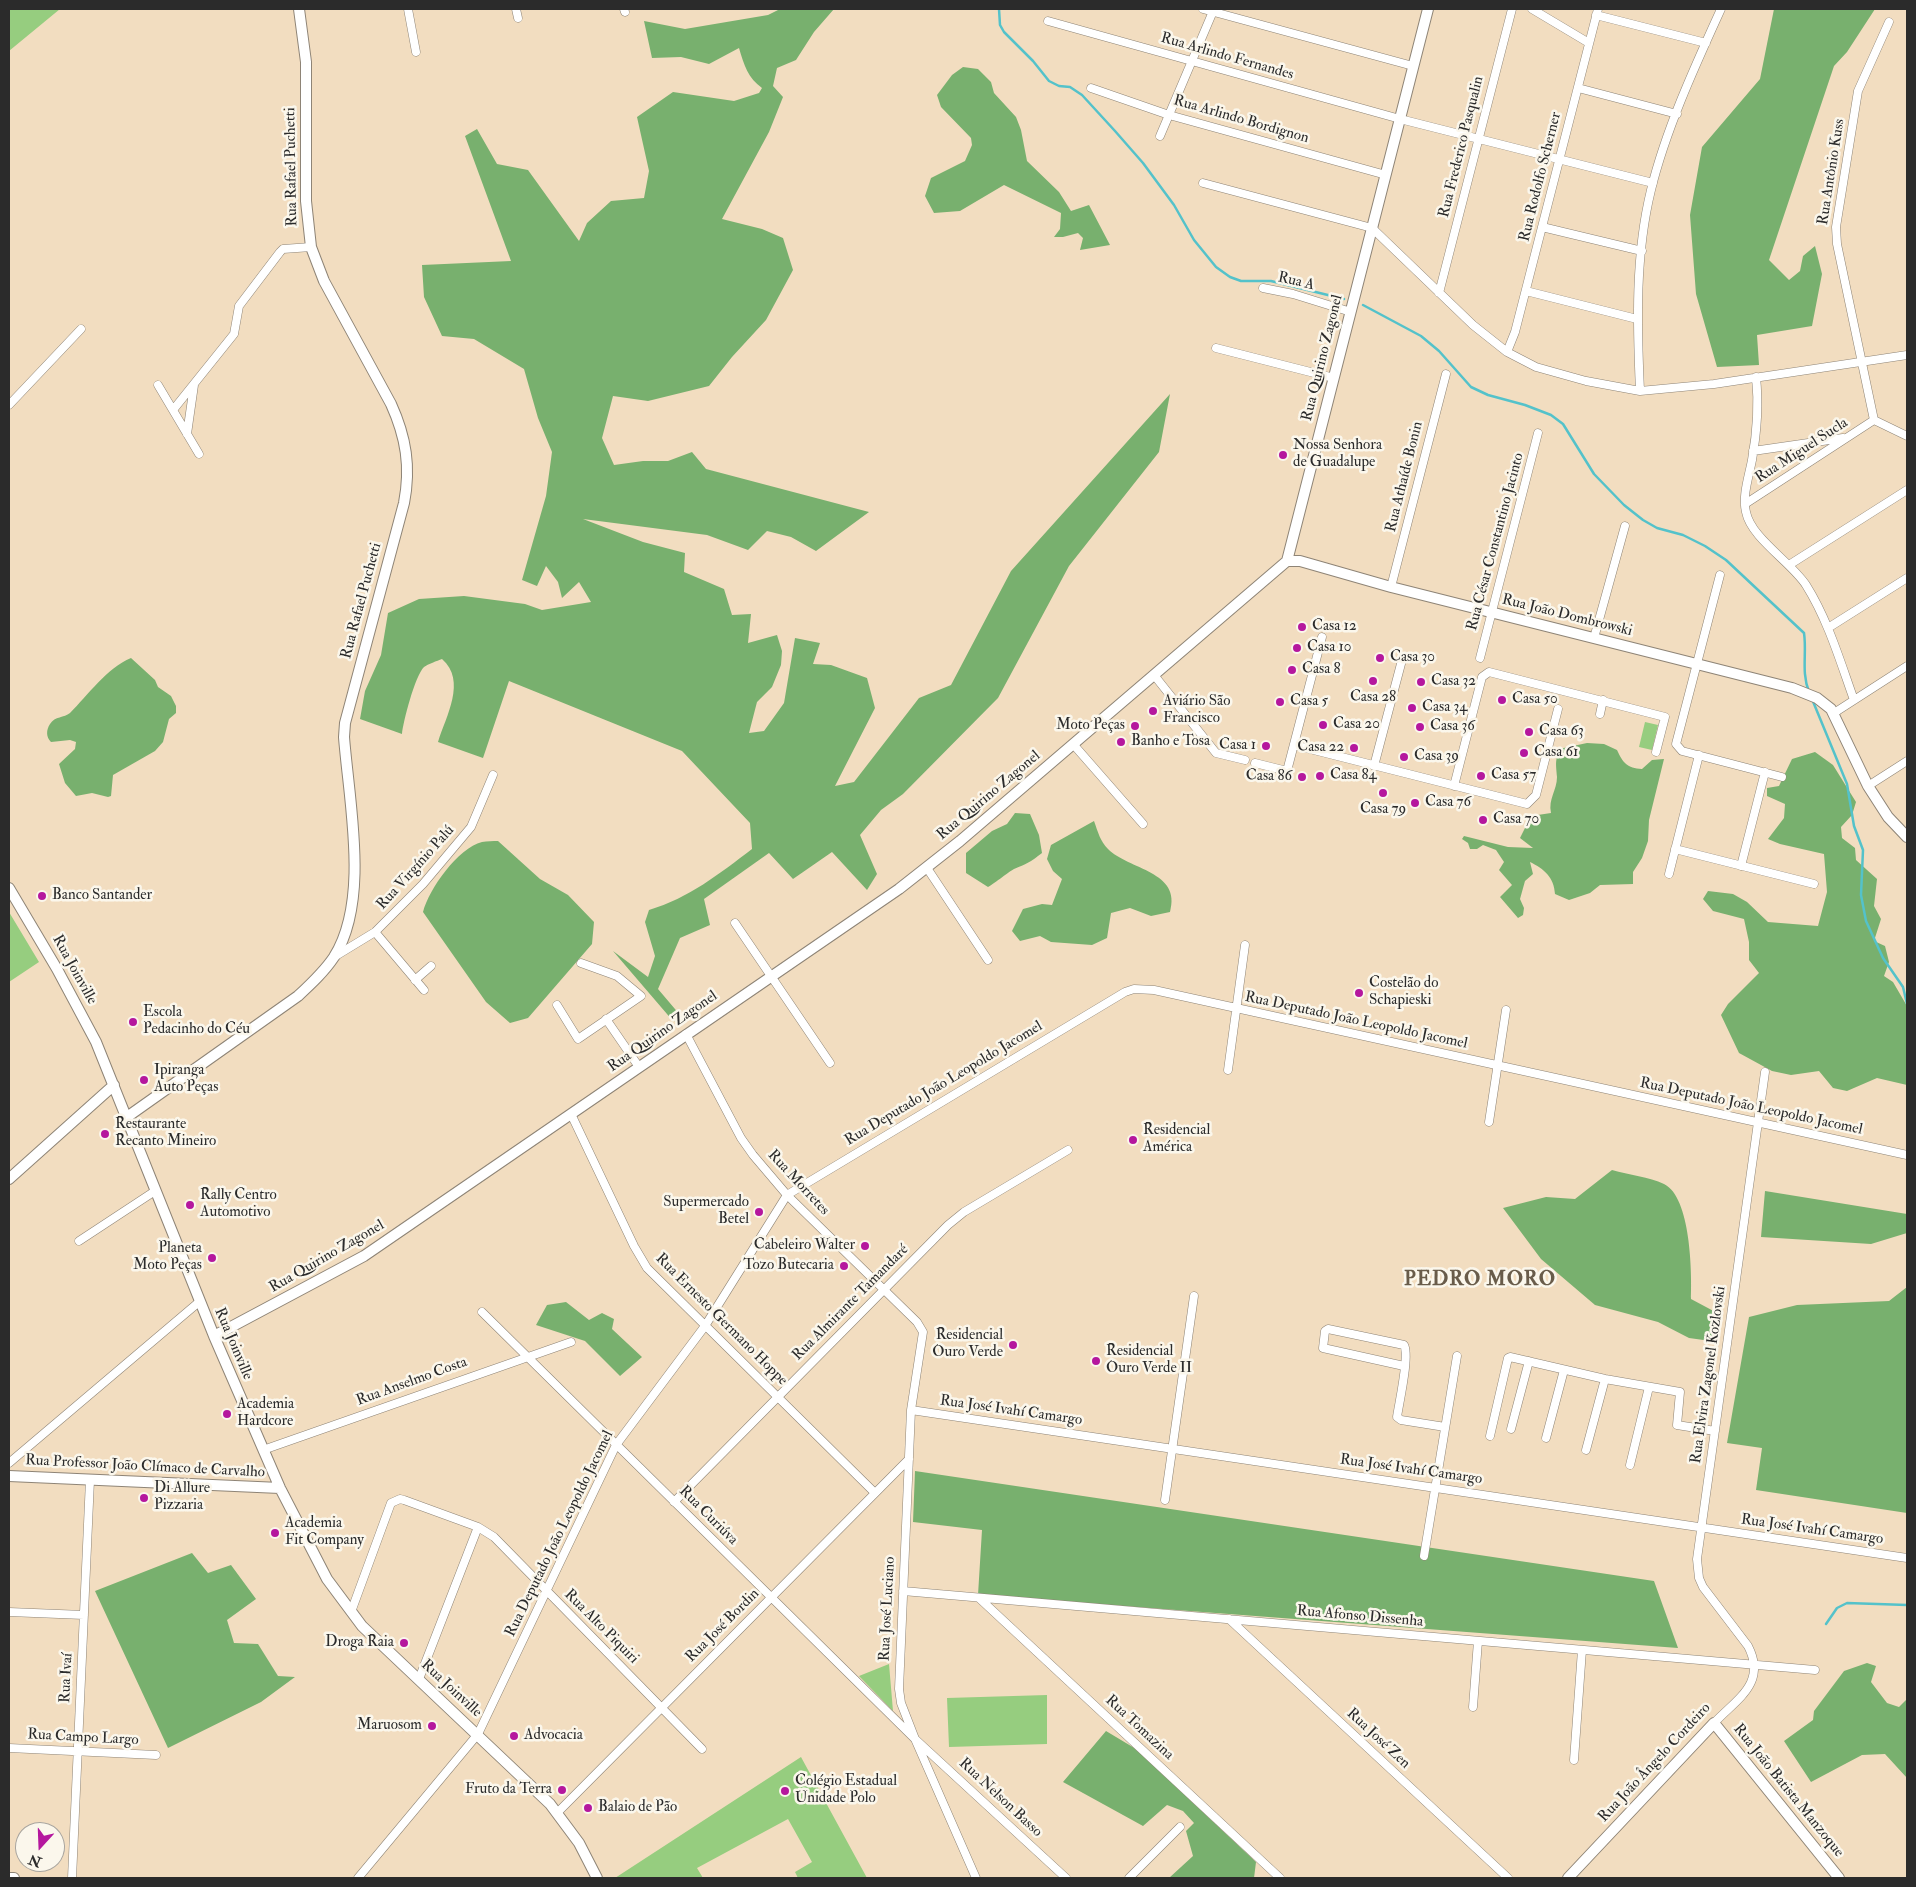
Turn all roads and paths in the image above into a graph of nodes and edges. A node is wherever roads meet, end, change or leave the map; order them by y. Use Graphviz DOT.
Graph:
graph roads {
  1 [pos="299,9"];
  2 [pos="408,9"];
  3 [pos="516,9"];
  4 [pos="1203,9"];
  5 [pos="1427,9"];
  6 [pos="1512,9"];
  7 [pos="1532,9"];
  8 [pos="1722,9"];
  9 [pos="1214,10"];
  10 [pos="1597,12"];
  11 [pos="518,18"];
  12 [pos="1048,21"];
  13 [pos="1889,22"];
  14 [pos="1589,42"];
  15 [pos="1706,43"];
  16 [pos="416,52"];
  17 [pos="1192,62"];
  18 [pos="1413,66"];
  19 [pos="1091,88"];
  20 [pos="1578,88"];
  21 [pos="1677,114"];
  22 [pos="1170,115"];
  23 [pos="1400,119"];
  24 [pos="1160,136"];
  25 [pos="1478,139"];
  26 [pos="1560,159"];
  27 [pos="1386,175"];
  28 [pos="1653,182"];
  29 [pos="1203,183"];
  30 [pos="1542,226"];
  31 [pos="1372,228"];
  32 [pos="311,247"];
  33 [pos="1642,251"];
  34 [pos="1263,288"];
  35 [pos="1526,291"];
  36 [pos="1439,292"];
  37 [pos="1351,312"];
  38 [pos="1637,319"];
  39 [pos="81,329"];
  40 [pos="1216,348"];
  41 [pos="1507,352"];
  42 [pos="1907,354"];
  43 [pos="1862,361"];
  44 [pos="1446,374"];
  45 [pos="1756,377"];
  46 [pos="1334,378"];
  47 [pos="195,383"];
  48 [pos="158,385"];
  49 [pos="1640,391"];
  50 [pos="9,405"];
  51 [pos="173,410"];
  52 [pos="1874,420"];
  53 [pos="1538,433"];
  54 [pos="187,434"];
  55 [pos="1907,436"];
  56 [pos="1847,437"];
  57 [pos="1753,451"];
  58 [pos="199,454"];
  59 [pos="1907,490"];
  60 [pos="1745,504"];
  61 [pos="1625,526"];
  62 [pos="1287,561"];
  63 [pos="1789,565"];
  64 [pos="1720,575"];
  65 [pos="1907,578"];
  66 [pos="1391,587"];
  67 [pos="1492,612"];
  68 [pos="1828,628"];
  69 [pos="1322,637"];
  70 [pos="1594,638"];
  71 [pos="1480,658"];
  72 [pos="1402,660"];
  73 [pos="1698,664"];
  74 [pos="1907,666"];
  75 [pos="1154,674"];
  76 [pos="1603,700"];
  77 [pos="1854,700"];
  78 [pos="1558,709"];
  79 [pos="1834,713"];
  80 [pos="1600,714"];
  81 [pos="1073,744"];
  82 [pos="1294,746"];
  83 [pos="1656,752"];
  84 [pos="1699,755"];
  85 [pos="1245,760"];
  86 [pos="1907,761"];
  87 [pos="1255,763"];
  88 [pos="1374,766"];
  89 [pos="1765,772"];
  90 [pos="493,775"];
  91 [pos="1782,777"];
  92 [pos="1454,786"];
  93 [pos="1868,786"];
  94 [pos="1143,824"];
  95 [pos="1907,838"];
  96 [pos="1675,850"];
  97 [pos="1742,866"];
  98 [pos="927,868"];
  99 [pos="1668,874"];
  100 [pos="1814,884"];
  101 [pos="9,888"];
  102 [pos="735,923"];
  103 [pos="375,932"];
  104 [pos="1245,945"];
  105 [pos="333,958"];
  106 [pos="988,960"];
  107 [pos="581,963"];
  108 [pos="431,966"];
  109 [pos="771,976"];
  110 [pos="415,980"];
  111 [pos="424,990"];
  112 [pos="557,1005"];
  113 [pos="1236,1008"];
  114 [pos="1506,1010"];
  115 [pos="606,1019"];
  116 [pos="686,1034"];
  117 [pos="830,1063"];
  118 [pos="1498,1066"];
  119 [pos="639,1067"];
  120 [pos="1228,1070"];
  121 [pos="1765,1072"];
  122 [pos="114,1085"];
  123 [pos="571,1114"];
  124 [pos="127,1117"];
  125 [pos="1489,1122"];
  126 [pos="1758,1123"];
  127 [pos="1068,1150"];
  128 [pos="1907,1155"];
  129 [pos="9,1179"];
  130 [pos="155,1190"];
  131 [pos="787,1195"];
  132 [pos="79,1241"];
  133 [pos="884,1290"];
  134 [pos="1194,1296"];
  135 [pos="199,1302"];
  136 [pos="482,1312"];
  137 [pos="705,1326"];
  138 [pos="922,1328"];
  139 [pos="214,1336"];
  140 [pos="571,1342"];
  141 [pos="526,1356"];
  142 [pos="1457,1356"];
  143 [pos="1529,1361"];
  144 [pos="1404,1366"];
  145 [pos="1564,1370"];
  146 [pos="1605,1379"];
  147 [pos="1649,1387"];
  148 [pos="778,1397"];
  149 [pos="911,1410"];
  150 [pos="1445,1427"];
  151 [pos="1512,1429"];
  152 [pos="1715,1431"];
  153 [pos="1490,1436"];
  154 [pos="1546,1438"];
  155 [pos="616,1445"];
  156 [pos="1172,1449"];
  157 [pos="263,1450"];
  158 [pos="1586,1450"];
  159 [pos="909,1459"];
  160 [pos="9,1463"];
  161 [pos="1630,1465"];
  162 [pos="9,1476"];
  163 [pos="90,1480"];
  164 [pos="280,1488"];
  165 [pos="1435,1488"];
  166 [pos="875,1493"];
  167 [pos="1165,1500"];
  168 [pos="674,1502"];
  169 [pos="478,1527"];
  170 [pos="1702,1527"];
  171 [pos="1424,1556"];
  172 [pos="1907,1558"];
  173 [pos="546,1590"];
  174 [pos="903,1591"];
  175 [pos="771,1598"];
  176 [pos="979,1598"];
  177 [pos="9,1612"];
  178 [pos="351,1612"];
  179 [pos="84,1615"];
  180 [pos="1229,1619"];
  181 [pos="1478,1641"];
  182 [pos="1582,1650"];
  183 [pos="1755,1665"];
  184 [pos="1815,1670"];
  185 [pos="419,1679"];
  186 [pos="1473,1707"];
  187 [pos="662,1708"];
  188 [pos="1714,1723"];
  189 [pos="478,1734"];
  190 [pos="915,1739"];
  191 [pos="9,1748"];
  192 [pos="702,1749"];
  193 [pos="78,1751"];
  194 [pos="156,1755"];
  195 [pos="1574,1760"];
  196 [pos="557,1813"];
  197 [pos="1180,1827"];
  198 [pos="9,1878"];
  199 [pos="14,1878"];
  200 [pos="72,1878"];
  201 [pos="358,1878"];
  202 [pos="597,1878"];
  203 [pos="976,1878"];
  204 [pos="1066,1878"];
  205 [pos="1129,1878"];
  206 [pos="1280,1878"];
  207 [pos="1508,1878"];
  208 [pos="1568,1878"];
  209 [pos="1839,1878"];
  1 -- 32 [label="street, Rua Rafael Puchetti"];
  2 -- 16 [label="street"];
  3 -- 11 [label="street"];
  4 -- 9 [label="street"];
  5 -- 18 [label="street, Rua Quirino Zagonel"];
  6 -- 25 [label="street, Rua Frederico Pasqualin"];
  7 -- 14 [label="street"];
  8 -- 15 [label="street"];
  9 -- 17 [label="street"];
  9 -- 18 [label="street"];
  10 -- 14 [label="street, Rua Rodolfo Scherner"];
  10 -- 15 [label="street"];
  12 -- 17 [label="street, Rua Arlindo Fernandes"];
  13 -- 43 [label="street, Rua Antônio Kuss"];
  14 -- 20 [label="street, Rua Rodolfo Scherner"];
  15 -- 21 [label="street"];
  17 -- 22 [label="street"];
  17 -- 23 [label="street, Rua Arlindo Fernandes"];
  18 -- 23 [label="street, Rua Quirino Zagonel"];
  19 -- 22 [label="street, Rua Arlindo Bordignon"];
  20 -- 21 [label="street"];
  20 -- 26 [label="street, Rua Rodolfo Scherner"];
  21 -- 28 [label="street"];
  22 -- 24 [label="street"];
  22 -- 27 [label="street, Rua Arlindo Bordignon"];
  23 -- 25 [label="street, Rua Arlindo Fernandes"];
  23 -- 27 [label="street, Rua Quirino Zagonel"];
  25 -- 26 [label="street, Rua Arlindo Fernandes"];
  25 -- 36 [label="street, Rua Frederico Pasqualin"];
  26 -- 28 [label="street, Rua Arlindo Fernandes"];
  26 -- 30 [label="street, Rua Rodolfo Scherner"];
  27 -- 31 [label="street, Rua Quirino Zagonel"];
  28 -- 33 [label="street"];
  29 -- 31 [label="street"];
  30 -- 33 [label="street"];
  30 -- 35 [label="street, Rua Rodolfo Scherner"];
  31 -- 36 [label="street"];
  31 -- 37 [label="street, Rua Quirino Zagonel"];
  32 -- 47 [label="street"];
  32 -- 105 [label="street, Rua Rafael Puchetti"];
  33 -- 38 [label="street"];
  34 -- 37 [label="street, Rua A"];
  35 -- 38 [label="street"];
  35 -- 41 [label="street, Rua Rodolfo Scherner"];
  36 -- 41 [label="street"];
  37 -- 46 [label="street, Rua Quirino Zagonel"];
  38 -- 49 [label="street"];
  39 -- 50 [label="street"];
  40 -- 46 [label="street"];
  41 -- 49 [label="street"];
  42 -- 43 [label="street"];
  43 -- 45 [label="street"];
  43 -- 52 [label="street, Rua Antônio Kuss"];
  44 -- 66 [label="street, Rua Athaíde Bonin"];
  45 -- 49 [label="street"];
  45 -- 57 [label="street"];
  46 -- 62 [label="street, Rua Quirino Zagonel"];
  47 -- 51 [label="street"];
  47 -- 54 [label="street"];
  48 -- 51 [label="street"];
  51 -- 54 [label="street"];
  52 -- 55 [label="street"];
  52 -- 56 [label="street, Rua Miguel Sucla"];
  53 -- 67 [label="street, Rua César Constantino Jacinto"];
  54 -- 58 [label="street"];
  56 -- 57 [label="street"];
  56 -- 60 [label="street, Rua Miguel Sucla"];
  57 -- 60 [label="street"];
  59 -- 63 [label="street"];
  60 -- 63 [label="street"];
  61 -- 70 [label="street"];
  62 -- 66 [label="street, Rua João Dombrowski"];
  62 -- 75 [label="street, Rua Quirino Zagonel"];
  63 -- 68 [label="street"];
  64 -- 73 [label="street"];
  65 -- 68 [label="street"];
  66 -- 67 [label="street, Rua João Dombrowski"];
  67 -- 70 [label="street, Rua João Dombrowski"];
  67 -- 71 [label="street, Rua César Constantino Jacinto"];
  68 -- 77 [label="street"];
  69 -- 82 [label="street"];
  70 -- 73 [label="street, Rua João Dombrowski"];
  72 -- 88 [label="street"];
  73 -- 79 [label="street, Rua João Dombrowski"];
  73 -- 84 [label="street"];
  74 -- 77 [label="street"];
  75 -- 81 [label="street, Rua Quirino Zagonel"];
  75 -- 85 [label="street"];
  76 -- 80 [label="street"];
  76 -- 83 [label="street"];
  76 -- 92 [label="street"];
  77 -- 79 [label="street"];
  78 -- 92 [label="street"];
  79 -- 93 [label="street"];
  81 -- 94 [label="street"];
  81 -- 98 [label="street, Rua Quirino Zagonel"];
  82 -- 87 [label="street"];
  82 -- 88 [label="street"];
  84 -- 89 [label="street"];
  84 -- 96 [label="street"];
  86 -- 93 [label="street"];
  88 -- 92 [label="street"];
  89 -- 91 [label="street"];
  89 -- 97 [label="street"];
  90 -- 103 [label="street, Rua Virgínio Palú"];
  93 -- 95 [label="street"];
  96 -- 97 [label="street"];
  96 -- 99 [label="street"];
  97 -- 100 [label="street"];
  98 -- 106 [label="street"];
  98 -- 109 [label="street, Rua Quirino Zagonel"];
  101 -- 122 [label="street, Rua Joinville"];
  102 -- 109 [label="street"];
  103 -- 105 [label="street, Rua Virgínio Palú"];
  103 -- 110 [label="street"];
  104 -- 113 [label="street"];
  105 -- 124 [label="street, Rua Rafael Puchetti"];
  107 -- 115 [label="street"];
  108 -- 110 [label="street"];
  109 -- 116 [label="street, Rua Quirino Zagonel"];
  109 -- 117 [label="street"];
  110 -- 111 [label="street"];
  112 -- 115 [label="street"];
  113 -- 118 [label="street, Rua Deputado João Leopoldo Jacomel"];
  113 -- 120 [label="street"];
  113 -- 131 [label="street, Rua Deputado João Leopoldo Jacomel"];
  114 -- 118 [label="street"];
  115 -- 119 [label="street"];
  116 -- 119 [label="street, Rua Quirino Zagonel"];
  116 -- 131 [label="street, Rua Morretes"];
  118 -- 125 [label="street"];
  118 -- 126 [label="street, Rua Deputado João Leopoldo Jacomel"];
  119 -- 123 [label="street, Rua Quirino Zagonel"];
  121 -- 126 [label="street, Rua Elvira Zagonel Kozlovski"];
  122 -- 124 [label="street, Rua Joinville"];
  122 -- 129 [label="street"];
  123 -- 137 [label="street, Rua Ernesto Germano Hoppe"];
  123 -- 139 [label="street, Rua Quirino Zagonel"];
  124 -- 130 [label="street, Rua Joinville"];
  126 -- 128 [label="street, Rua Deputado João Leopoldo Jacomel"];
  126 -- 152 [label="street, Rua Elvira Zagonel Kozlovski"];
  127 -- 133 [label="street, Rua Almirante Tamandaré"];
  130 -- 132 [label="street"];
  130 -- 135 [label="street, Rua Joinville"];
  131 -- 133 [label="street, Rua Morretes"];
  131 -- 137 [label="street, Rua Deputado João Leopoldo Jacomel"];
  133 -- 138 [label="street, Rua Morretes"];
  133 -- 148 [label="street, Rua Almirante Tamandaré"];
  134 -- 156 [label="street"];
  135 -- 139 [label="street, Rua Joinville"];
  135 -- 160 [label="street"];
  136 -- 141 [label="street, Rua Curiúva"];
  137 -- 148 [label="street, Rua Ernesto Germano Hoppe"];
  137 -- 155 [label="street, Rua Deputado João Leopoldo Jacomel"];
  138 -- 149 [label="street, Rua José Luciano"];
  139 -- 157 [label="street, Rua Joinville"];
  140 -- 141 [label="street, Rua Anselmo Costa"];
  141 -- 155 [label="street, Rua Curiúva"];
  141 -- 157 [label="street, Rua Anselmo Costa"];
  142 -- 150 [label="street"];
  143 -- 145 [label="street"];
  143 -- 151 [label="street"];
  143 -- 153 [label="street"];
  144 -- 144 [label="street"];
  144 -- 150 [label="street"];
  145 -- 146 [label="street"];
  145 -- 154 [label="street"];
  146 -- 147 [label="street"];
  146 -- 158 [label="street"];
  147 -- 152 [label="street"];
  147 -- 161 [label="street"];
  148 -- 166 [label="street, Rua Ernesto Germano Hoppe"];
  148 -- 168 [label="street, Rua Almirante Tamandaré"];
  149 -- 156 [label="street, Rua José Ivahí Camargo"];
  149 -- 159 [label="street, Rua José Luciano"];
  150 -- 165 [label="street"];
  152 -- 170 [label="street, Rua Elvira Zagonel Kozlovski"];
  155 -- 168 [label="street, Rua Curiúva"];
  155 -- 173 [label="street, Rua Deputado João Leopoldo Jacomel"];
  156 -- 165 [label="street, Rua José Ivahí Camargo"];
  156 -- 167 [label="street"];
  157 -- 164 [label="street, Rua Joinville"];
  159 -- 166 [label="street, Rua José Bordin"];
  159 -- 174 [label="street, Rua José Luciano"];
  162 -- 163 [label="street, Rua Professor João Clímaco de Carvalho"];
  163 -- 164 [label="street, Rua Professor João Clímaco de Carvalho"];
  163 -- 179 [label="street, Rua Ivaí"];
  164 -- 178 [label="street, Rua Joinville"];
  165 -- 170 [label="street, Rua José Ivahí Camargo"];
  165 -- 171 [label="street"];
  166 -- 175 [label="street, Rua José Bordin"];
  168 -- 175 [label="street, Rua Curiúva"];
  169 -- 173 [label="street, Rua Alto Piquiri"];
  169 -- 178 [label="street, Rua Alto Piquiri"];
  169 -- 185 [label="street"];
  170 -- 172 [label="street, Rua José Ivahí Camargo"];
  170 -- 183 [label="street, Rua Elvira Zagonel Kozlovski"];
  173 -- 187 [label="street, Rua Alto Piquiri"];
  173 -- 189 [label="street, Rua Deputado João Leopoldo Jacomel"];
  174 -- 176 [label="street, Rua Afonso Dissenha"];
  174 -- 190 [label="street, Rua José Luciano"];
  175 -- 187 [label="street, Rua José Bordin"];
  175 -- 190 [label="street, Rua Curiúva"];
  176 -- 180 [label="street, Rua Afonso Dissenha"];
  176 -- 206 [label="street, Rua Tomazina"];
  177 -- 179 [label="street"];
  178 -- 185 [label="street, Rua Joinville"];
  179 -- 193 [label="street, Rua Ivaí"];
  180 -- 181 [label="street, Rua Afonso Dissenha"];
  180 -- 207 [label="street, Rua José Zen"];
  181 -- 182 [label="street, Rua Afonso Dissenha"];
  181 -- 186 [label="street"];
  182 -- 183 [label="street, Rua Afonso Dissenha"];
  182 -- 195 [label="street"];
  183 -- 184 [label="street, Rua Afonso Dissenha"];
  183 -- 188 [label="street, Rua João Ângelo Cordeiro"];
  185 -- 189 [label="street, Rua Joinville"];
  187 -- 192 [label="street, Rua Alto Piquiri"];
  187 -- 196 [label="street, Rua José Bordin"];
  188 -- 208 [label="street, Rua João Ângelo Cordeiro"];
  188 -- 209 [label="street, Rua João Batista Manzoque"];
  189 -- 196 [label="street, Rua Joinville"];
  189 -- 201 [label="street, Rua Deputado João Leopoldo Jacomel"];
  190 -- 203 [label="street, Rua José Luciano"];
  190 -- 204 [label="street, Rua Nelson Basso"];
  191 -- 193 [label="street, Rua Campo Largo"];
  193 -- 194 [label="street, Rua Campo Largo"];
  193 -- 200 [label="street, Rua Ivaí"];
  196 -- 202 [label="street, Rua Joinville"];
  197 -- 205 [label="street"];
  198 -- 199 [label="street"];
}
